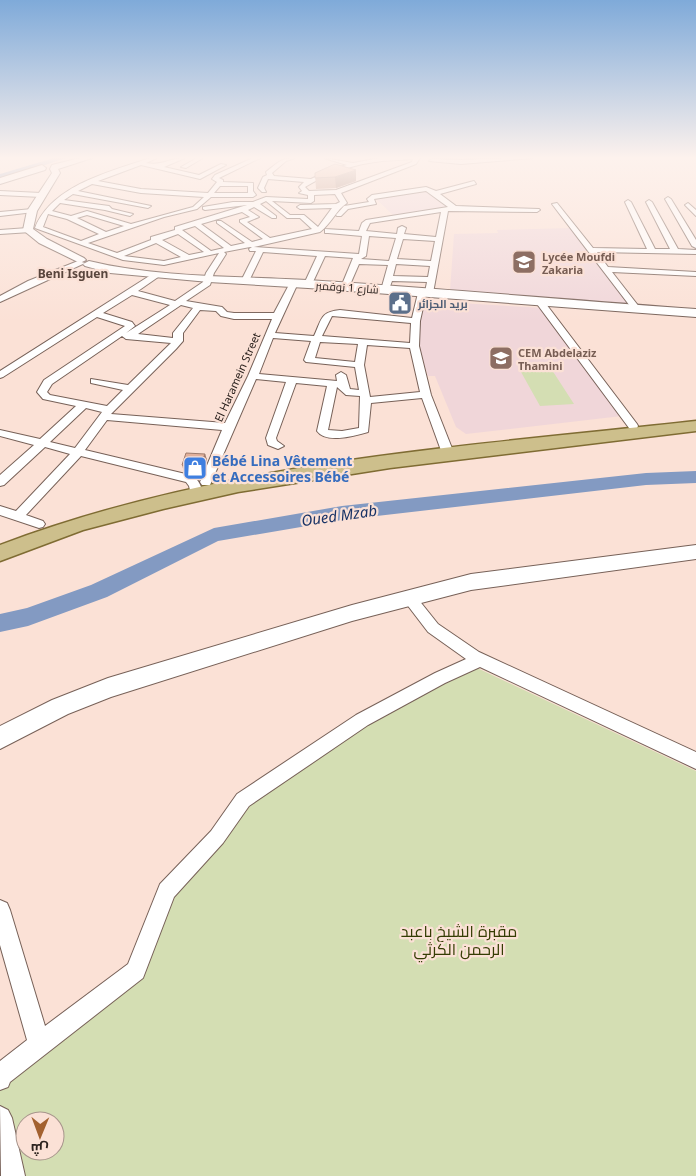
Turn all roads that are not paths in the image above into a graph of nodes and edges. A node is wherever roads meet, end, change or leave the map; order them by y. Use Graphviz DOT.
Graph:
graph roads {
  1 [pos="32,213"];
  2 [pos="46,213"];
  3 [pos="125,213"];
  4 [pos="157,213"];
  5 [pos="178,213"];
  6 [pos="203,213"];
  7 [pos="235,213"];
  8 [pos="271,213"];
  9 [pos="281,213"];
  10 [pos="301,213"];
  11 [pos="341,213"];
  12 [pos="379,213"];
  13 [pos="394,213"];
  14 [pos="426,213"];
  15 [pos="445,213"];
  16 [pos="562,213"];
  17 [pos="633,213"];
  18 [pos="655,213"];
  19 [pos="676,213"];
  20 [pos="130,214"];
  21 [pos="171,214"];
  22 [pos="251,214"];
  23 [pos="332,214"];
  24 [pos="162,216"];
  25 [pos="406,216"];
  26 [pos="275,217"];
  27 [pos="305,219"];
  28 [pos="114,220"];
  29 [pos="286,220"];
  30 [pos="60,222"];
  31 [pos="219,222"];
  32 [pos="261,222"];
  33 [pos="196,226"];
  34 [pos="133,227"];
  35 [pos="268,229"];
  36 [pos="179,230"];
  37 [pos="33,231"];
  38 [pos="328,231"];
  39 [pos="0,232"];
  40 [pos="313,232"];
  41 [pos="364,233"];
  42 [pos="106,235"];
  43 [pos="297,235"];
  44 [pos="399,236"];
  45 [pos="95,238"];
  46 [pos="281,238"];
  47 [pos="154,239"];
  48 [pos="440,239"];
  49 [pos="270,241"];
  50 [pos="84,245"];
  51 [pos="696,246"];
  52 [pos="250,247"];
  53 [pos="261,249"];
  54 [pos="591,250"];
  55 [pos="652,251"];
  56 [pos="676,251"];
  57 [pos="226,252"];
  58 [pos="302,252"];
  59 [pos="696,252"];
  60 [pos="210,253"];
  61 [pos="322,254"];
  62 [pos="116,256"];
  63 [pos="187,258"];
  64 [pos="356,258"];
  65 [pos="86,261"];
  66 [pos="393,262"];
  67 [pos="434,264"];
  68 [pos="174,266"];
  69 [pos="606,269"];
  70 [pos="696,274"];
  71 [pos="156,275"];
  72 [pos="209,279"];
  73 [pos="431,280"];
  74 [pos="244,281"];
  75 [pos="294,283"];
  76 [pos="308,284"];
  77 [pos="386,284"];
  78 [pos="0,285"];
  79 [pos="346,287"];
  80 [pos="14,292"];
  81 [pos="132,292"];
  82 [pos="426,293"];
  83 [pos="0,299"];
  84 [pos="540,302"];
  85 [pos="178,303"];
  86 [pos="198,307"];
  87 [pos="636,308"];
  88 [pos="696,313"];
  89 [pos="97,314"];
  90 [pos="277,316"];
  91 [pos="416,321"];
  92 [pos="120,335"];
  93 [pos="270,335"];
  94 [pos="130,336"];
  95 [pos="317,338"];
  96 [pos="178,341"];
  97 [pos="362,342"];
  98 [pos="414,346"];
  99 [pos="340,364"];
  100 [pos="359,365"];
  101 [pos="0,375"];
  102 [pos="253,376"];
  103 [pos="292,380"];
  104 [pos="95,381"];
  105 [pos="337,383"];
  106 [pos="131,390"];
  107 [pos="426,395"];
  108 [pos="365,396"];
  109 [pos="85,404"];
  110 [pos="106,413"];
  111 [pos="696,418"];
  112 [pos="633,426"];
  113 [pos="696,426"];
  114 [pos="229,427"];
  115 [pos="0,433"];
  116 [pos="43,443"];
  117 [pos="278,446"];
  118 [pos="447,451"];
  119 [pos="78,452"];
  120 [pos="0,482"];
  121 [pos="199,487"];
  122 [pos="0,510"];
  123 [pos="18,516"];
  124 [pos="39,524"];
  125 [pos="0,538"];
  126 [pos="696,552"];
  127 [pos="0,553"];
  128 [pos="409,598"];
  129 [pos="480,660"];
  130 [pos="0,738"];
  131 [pos="696,761"];
  132 [pos="0,910"];
  133 [pos="39,1044"];
  134 [pos="0,1079"];
  135 [pos="0,1118"];
  136 [pos="13,1176"];
  1 -- 37 [label="main road"];
  2 -- 30 [label="street"];
  2 -- 37 [label="street"];
  3 -- 20 [label="street"];
  4 -- 24 [label="street"];
  5 -- 21 [label="street"];
  6 -- 33 [label="street"];
  7 -- 33 [label="street"];
  8 -- 26 [label="street"];
  9 -- 29 [label="street"];
  10 -- 29 [label="street"];
  11 -- 38 [label="street"];
  12 -- 41 [label="street"];
  13 -- 25 [label="street"];
  14 -- 25 [label="street"];
  15 -- 48 [label="street"];
  16 -- 54 [label="street"];
  17 -- 55 [label="street"];
  18 -- 56 [label="street"];
  19 -- 51 [label="street"];
  20 -- 28 [label="street"];
  21 -- 24 [label="street"];
  21 -- 50 [label="street"];
  22 -- 31 [label="street"];
  22 -- 49 [label="street"];
  23 -- 27 [label="street"];
  23 -- 40 [label="street"];
  24 -- 34 [label="street"];
  25 -- 44 [label="street"];
  26 -- 29 [label="street"];
  26 -- 32 [label="street"];
  27 -- 29 [label="street"];
  27 -- 40 [label="street"];
  28 -- 30 [label="street"];
  28 -- 34 [label="street"];
  29 -- 43 [label="street"];
  30 -- 37 [label="street"];
  30 -- 42 [label="street"];
  30 -- 45 [label="street"];
  31 -- 33 [label="street"];
  31 -- 52 [label="street"];
  33 -- 36 [label="street"];
  33 -- 57 [label="street"];
  34 -- 42 [label="street"];
  35 -- 46 [label="street"];
  36 -- 47 [label="street"];
  36 -- 60 [label="street"];
  37 -- 39 [label="street"];
  37 -- 50 [label="street"];
  37 -- 65 [label="main road, شارع 1 نوفمبر"];
  38 -- 40 [label="street"];
  38 -- 41 [label="street"];
  40 -- 43 [label="street"];
  40 -- 52 [label="street"];
  40 -- 58 [label="street"];
  41 -- 44 [label="street"];
  41 -- 64 [label="street"];
  42 -- 45 [label="street"];
  43 -- 46 [label="street"];
  44 -- 48 [label="street"];
  44 -- 66 [label="street"];
  45 -- 50 [label="street"];
  46 -- 49 [label="street"];
  47 -- 62 [label="street"];
  47 -- 63 [label="street"];
  48 -- 67 [label="street"];
  49 -- 52 [label="street"];
  50 -- 62 [label="street"];
  52 -- 53 [label="street"];
  52 -- 57 [label="street"];
  53 -- 58 [label="street"];
  53 -- 74 [label="street"];
  54 -- 55 [label="street"];
  54 -- 69 [label="street"];
  55 -- 56 [label="street"];
  56 -- 59 [label="street"];
  57 -- 60 [label="street"];
  57 -- 68 [label="street"];
  57 -- 72 [label="street"];
  58 -- 61 [label="street"];
  60 -- 63 [label="street"];
  61 -- 64 [label="street"];
  61 -- 76 [label="street"];
  62 -- 63 [label="street"];
  64 -- 66 [label="street"];
  64 -- 79 [label="street"];
  65 -- 71 [label="main road, شارع 1 نوفمبر"];
  65 -- 80 [label="street"];
  66 -- 67 [label="street"];
  66 -- 77 [label="street"];
  67 -- 73 [label="street"];
  69 -- 70 [label="street"];
  69 -- 87 [label="street"];
  71 -- 72 [label="main road, شارع 1 نوفمبر"];
  71 -- 81 [label="street"];
  72 -- 74 [label="main road, شارع 1 نوفمبر"];
  72 -- 85 [label="street"];
  73 -- 77 [label="street"];
  73 -- 82 [label="street"];
  74 -- 75 [label="main road, شارع 1 نوفمبر"];
  75 -- 76 [label="main road, شارع 1 نوفمبر"];
  75 -- 90 [label="street, El Haramein Street"];
  76 -- 79 [label="main road, شارع 1 نوفمبر"];
  77 -- 79 [label="main road, شارع 1 نوفمبر"];
  77 -- 82 [label="main road, شارع 1 نوفمبر"];
  78 -- 80 [label="street"];
  80 -- 83 [label="street"];
  81 -- 85 [label="street"];
  81 -- 89 [label="street"];
  82 -- 84 [label="main road, شارع 1 نوفمبر"];
  82 -- 91 [label="street"];
  84 -- 87 [label="main road, شارع 1 نوفمبر"];
  84 -- 112 [label="street"];
  85 -- 86 [label="street"];
  85 -- 94 [label="street"];
  86 -- 90 [label="street"];
  86 -- 96 [label="street"];
  87 -- 88 [label="main road, شارع 1 نوفمبر"];
  89 -- 92 [label="street"];
  89 -- 101 [label="street"];
  90 -- 93 [label="street, El Haramein Street"];
  91 -- 95 [label="street"];
  91 -- 98 [label="street"];
  92 -- 94 [label="street"];
  92 -- 109 [label="street"];
  93 -- 95 [label="street"];
  93 -- 102 [label="street, El Haramein Street"];
  94 -- 96 [label="street"];
  95 -- 97 [label="street"];
  95 -- 99 [label="street"];
  96 -- 106 [label="street"];
  97 -- 98 [label="street"];
  97 -- 100 [label="street"];
  98 -- 107 [label="street"];
  99 -- 100 [label="street"];
  99 -- 105 [label="street"];
  100 -- 108 [label="street"];
  102 -- 103 [label="street"];
  102 -- 114 [label="street, El Haramein Street"];
  103 -- 105 [label="street"];
  103 -- 117 [label="street"];
  104 -- 106 [label="street"];
  105 -- 108 [label="street"];
  105 -- 108 [label="street"];
  106 -- 110 [label="street"];
  107 -- 108 [label="street"];
  107 -- 118 [label="street"];
  109 -- 110 [label="street"];
  109 -- 116 [label="street"];
  110 -- 114 [label="street"];
  110 -- 119 [label="street"];
  111 -- 112 [label="main road"];
  112 -- 118 [label="main road"];
  113 -- 118 [label="main road"];
  114 -- 121 [label="street, El Haramein Street"];
  115 -- 116 [label="street"];
  116 -- 119 [label="street"];
  116 -- 120 [label="street"];
  118 -- 121 [label="main road"];
  119 -- 121 [label="street"];
  119 -- 123 [label="street"];
  121 -- 124 [label="main road"];
  121 -- 127 [label="main road"];
  122 -- 123 [label="street"];
  123 -- 124 [label="street"];
  124 -- 125 [label="main road"];
  126 -- 128 [label="main road"];
  128 -- 129 [label="street"];
  128 -- 130 [label="main road"];
  129 -- 131 [label="street"];
  129 -- 133 [label="street"];
  132 -- 133 [label="street"];
  133 -- 134 [label="street"];
  135 -- 136 [label="street"];
}
